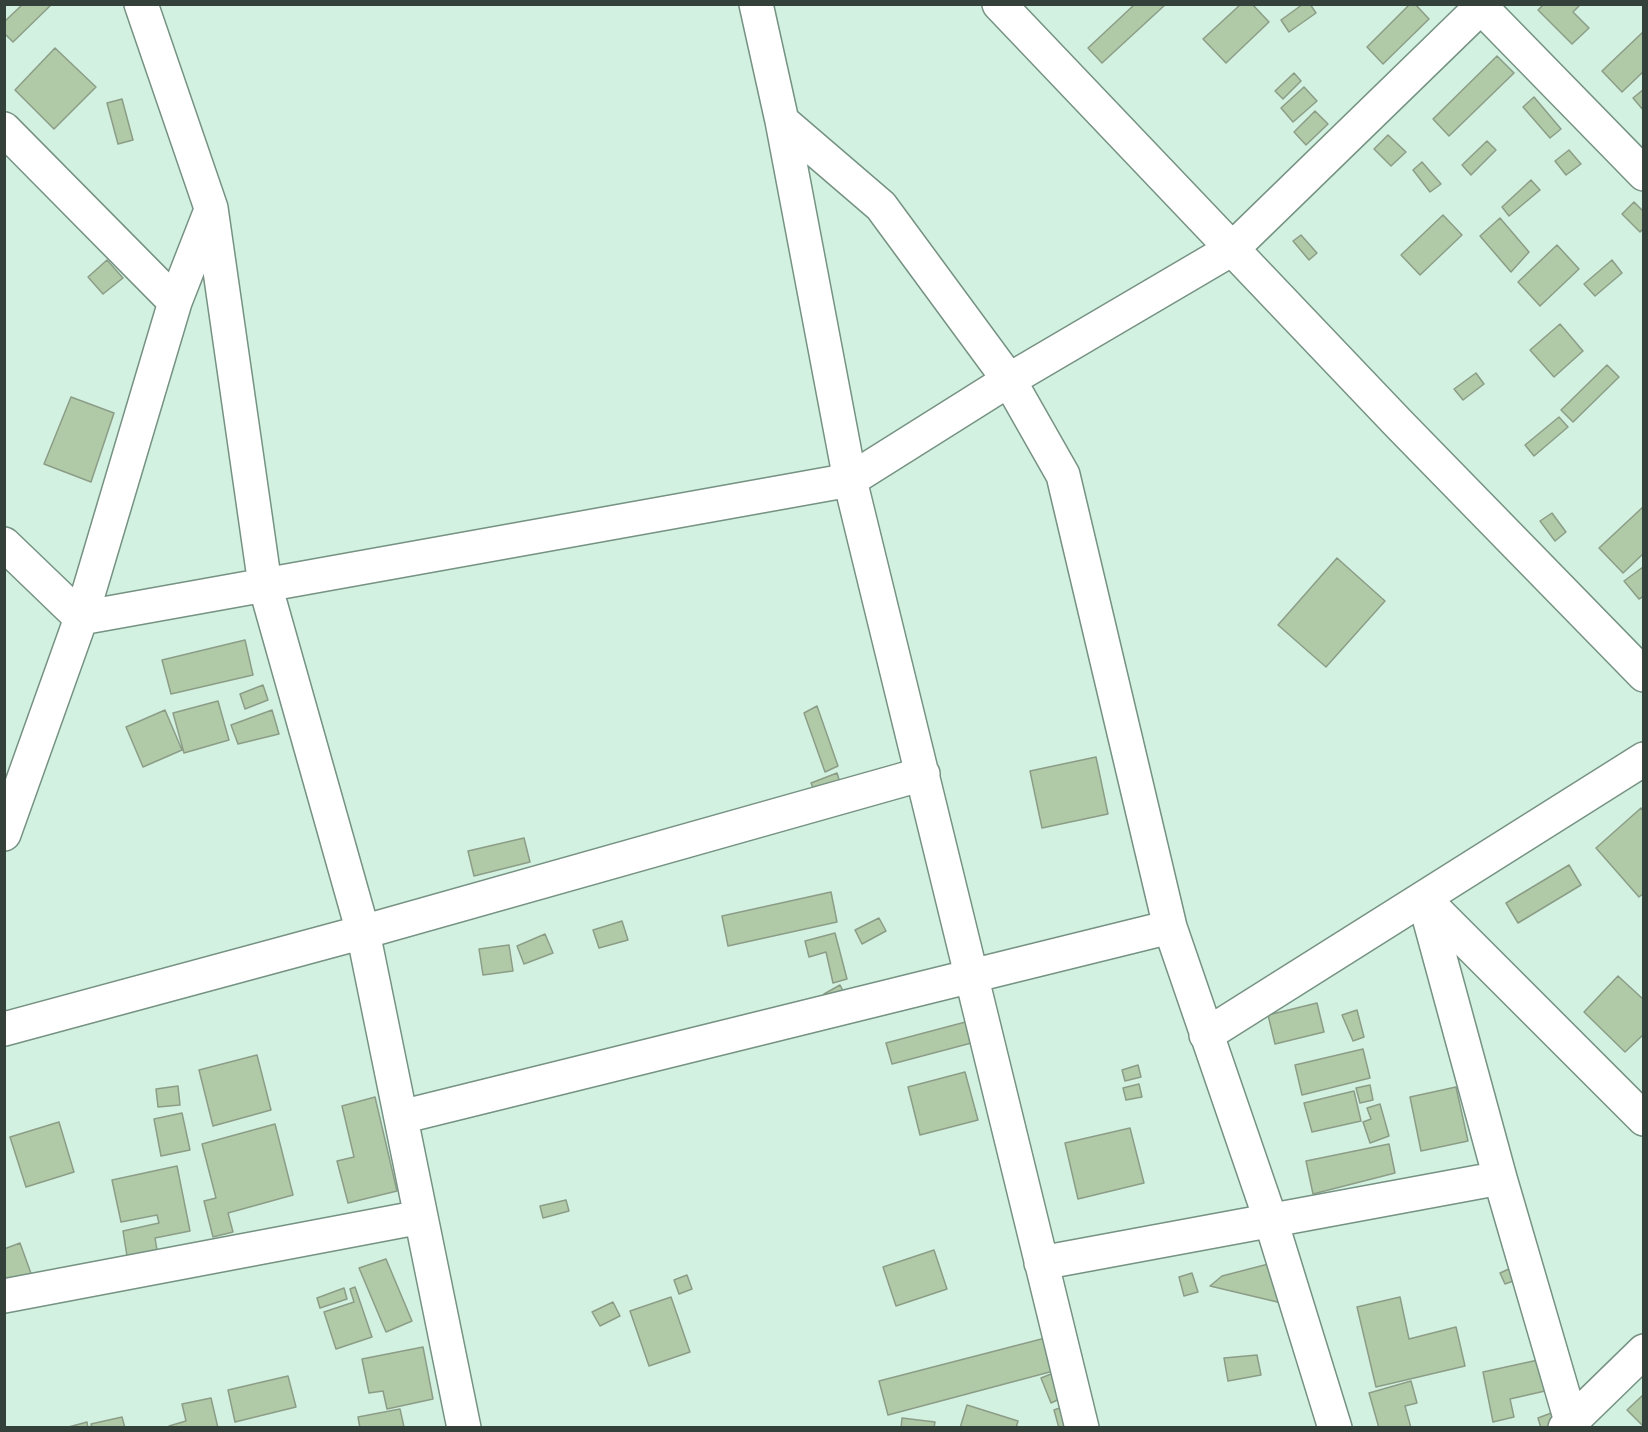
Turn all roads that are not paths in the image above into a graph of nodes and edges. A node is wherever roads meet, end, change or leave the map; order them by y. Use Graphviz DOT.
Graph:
graph roads {
  1 [pos="141,4"];
  2 [pos="756,4"];
  3 [pos="999,4"];
  4 [pos="1481,5"];
  5 [pos="782,122"];
  6 [pos="11,150"];
  7 [pos="1644,174"];
  8 [pos="212,208"];
  9 [pos="1232,249"];
  10 [pos="175,302"];
  11 [pos="1009,381"];
  12 [pos="850,480"];
  13 [pos="4,544"];
  14 [pos="265,585"];
  15 [pos="81,618"];
  16 [pos="1644,675"];
  17 [pos="1644,759"];
  18 [pos="923,774"];
  19 [pos="4,834"];
  20 [pos="1424,899"];
  21 [pos="1170,927"];
  22 [pos="363,932"];
  23 [pos="973,977"];
  24 [pos="4,1029"];
  25 [pos="1206,1035"];
  26 [pos="401,1117"];
  27 [pos="1644,1119"];
  28 [pos="1500,1178"];
  29 [pos="421,1217"];
  30 [pos="1271,1221"];
  31 [pos="1041,1263"];
  32 [pos="4,1296"];
  33 [pos="1644,1351"];
  34 [pos="1568,1425"];
  35 [pos="464,1428"];
  36 [pos="1082,1428"];
  37 [pos="1335,1428"];
  1 -- 8 [label="street"];
  2 -- 5 [label="street"];
  3 -- 9 [label="street"];
  4 -- 7 [label="street"];
  4 -- 9 [label="street"];
  5 -- 11 [label="street"];
  5 -- 12 [label="street"];
  6 -- 10 [label="street"];
  8 -- 10 [label="street"];
  8 -- 14 [label="street"];
  9 -- 11 [label="street"];
  9 -- 16 [label="street"];
  10 -- 15 [label="street"];
  11 -- 12 [label="street"];
  11 -- 21 [label="street"];
  12 -- 14 [label="street"];
  12 -- 18 [label="street"];
  13 -- 15 [label="street"];
  14 -- 15 [label="street"];
  14 -- 22 [label="street"];
  15 -- 19 [label="street"];
  17 -- 20 [label="street"];
  18 -- 22 [label="street"];
  18 -- 23 [label="street"];
  20 -- 25 [label="street"];
  20 -- 27 [label="street"];
  20 -- 28 [label="street"];
  21 -- 23 [label="street"];
  21 -- 25 [label="street"];
  22 -- 24 [label="street"];
  22 -- 26 [label="street"];
  23 -- 26 [label="street"];
  23 -- 31 [label="street"];
  25 -- 30 [label="street"];
  26 -- 29 [label="street"];
  28 -- 30 [label="street"];
  28 -- 34 [label="street"];
  29 -- 32 [label="street"];
  29 -- 35 [label="street"];
  30 -- 31 [label="street"];
  30 -- 37 [label="street"];
  31 -- 36 [label="street"];
  33 -- 34 [label="street"];
}
